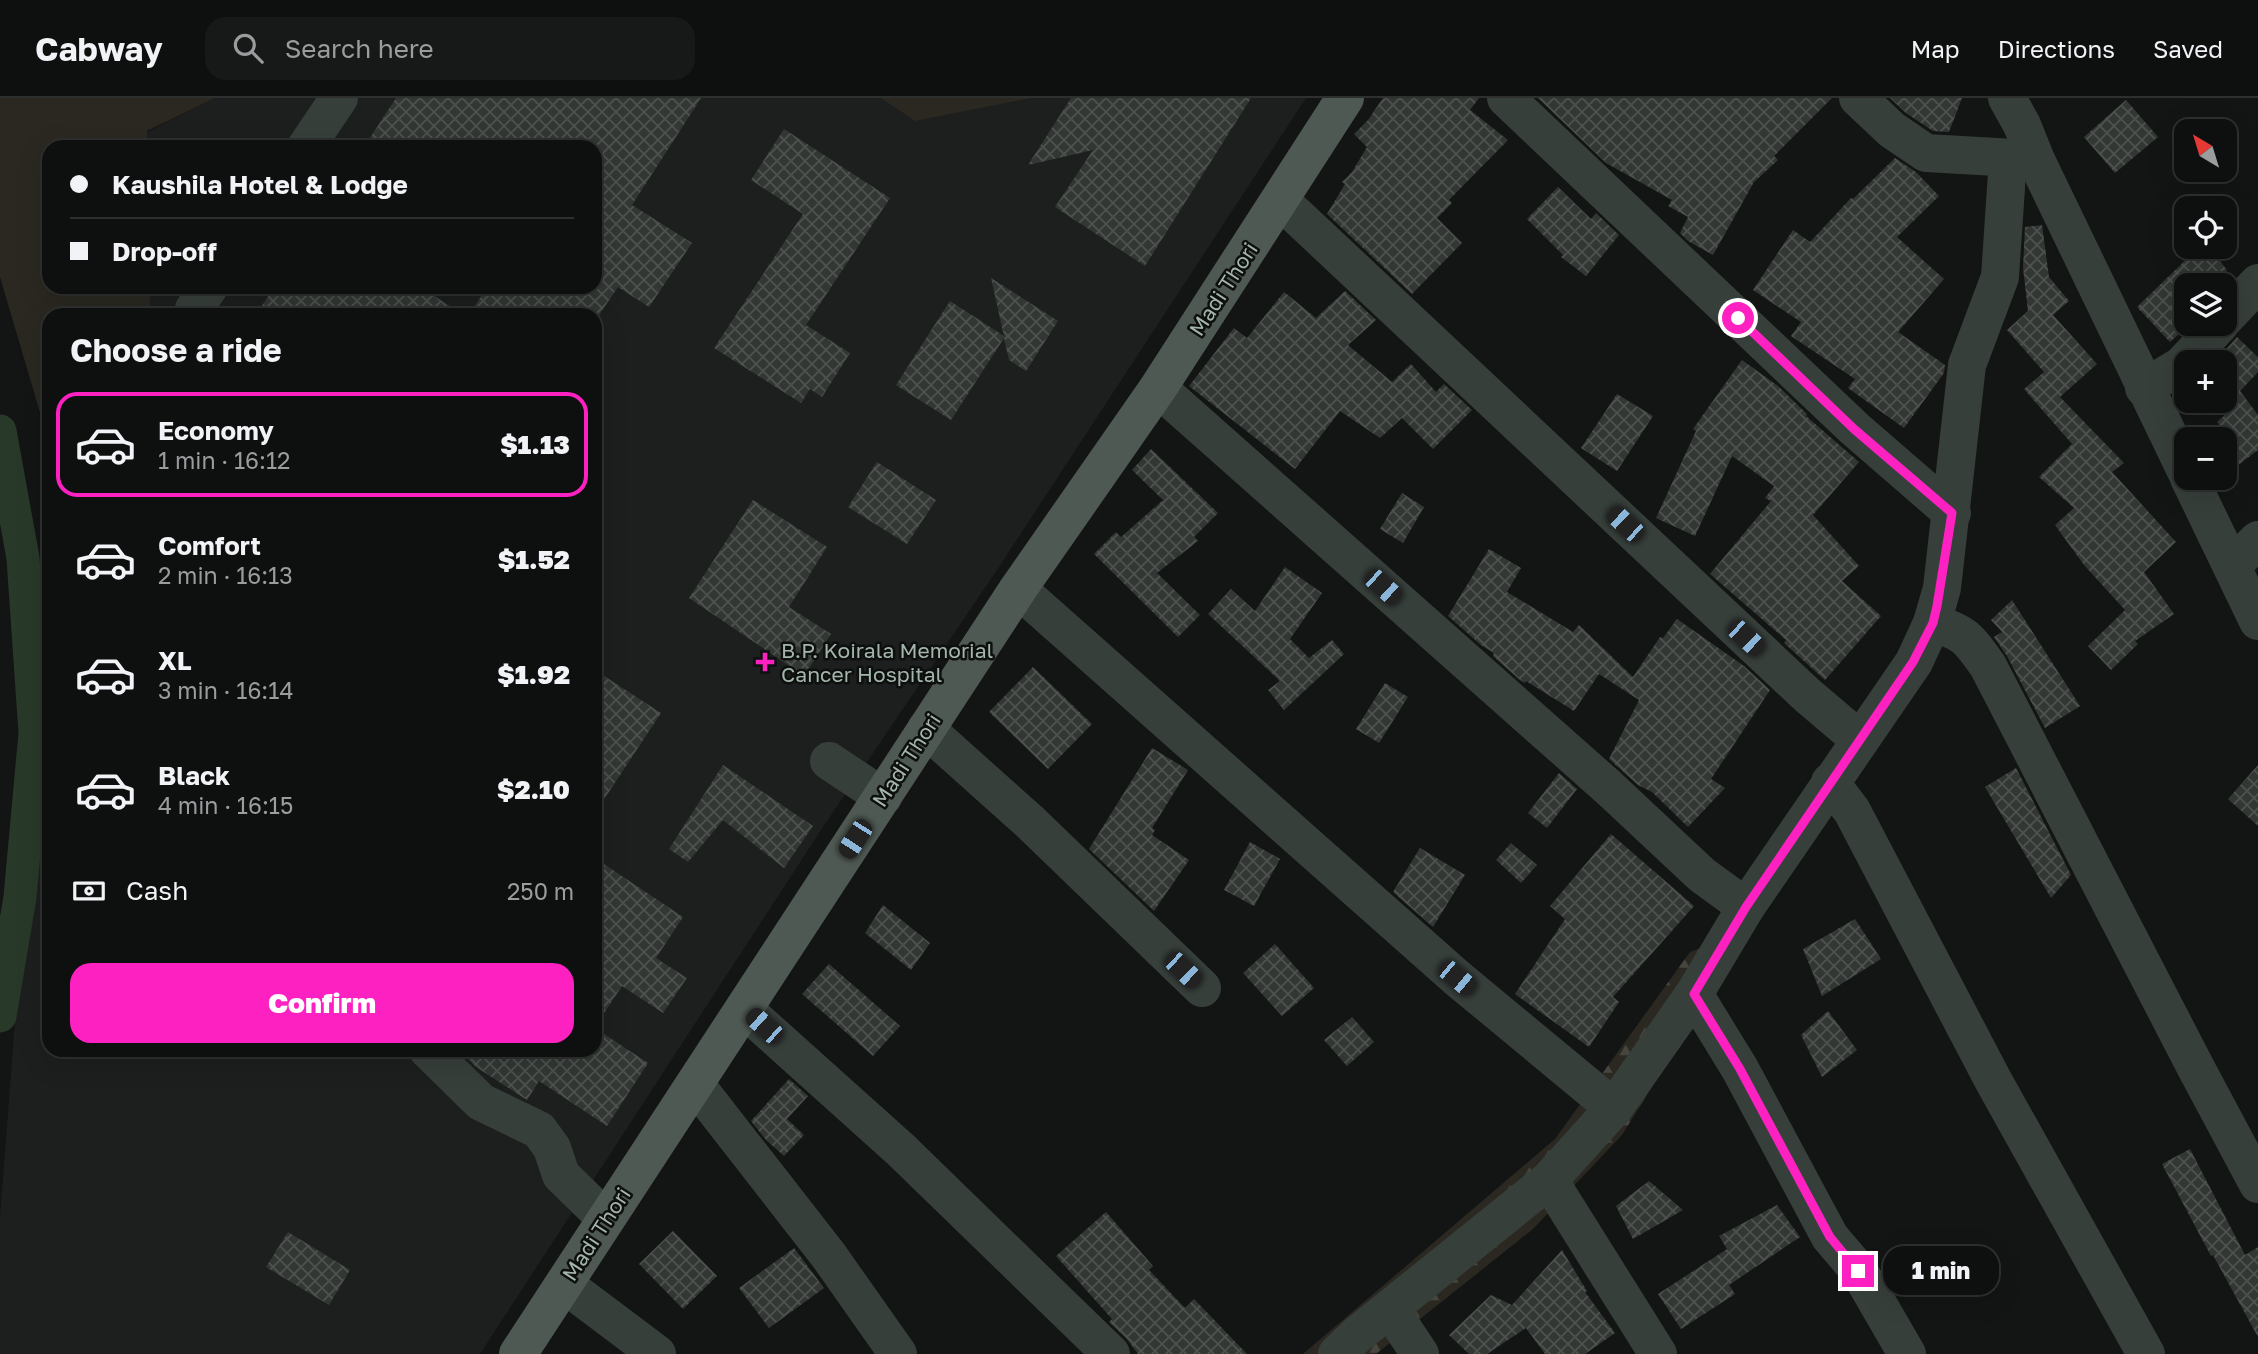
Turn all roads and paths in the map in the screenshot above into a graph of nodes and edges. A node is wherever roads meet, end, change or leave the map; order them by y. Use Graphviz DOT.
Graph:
graph roads {
  1 [pos="339,98"];
  2 [pos="1345,98"];
  3 [pos="1506,98"];
  4 [pos="1858,98"];
  5 [pos="2007,98"];
  6 [pos="311,140"];
  7 [pos="2022,159"];
  8 [pos="1280,201"];
  9 [pos="2258,283"];
  10 [pos="2237,306"];
  11 [pos="2209,336"];
  12 [pos="1158,388"];
  13 [pos="2144,388"];
  14 [pos="2174,447"];
  15 [pos="2198,490"];
  16 [pos="1952,513"];
  17 [pos="2245,553"];
  18 [pos="1017,589"];
  19 [pos="2258,621"];
  20 [pos="1933,623"];
  21 [pos="926,729"];
  22 [pos="1860,740"];
  23 [pos="829,761"];
  24 [pos="1830,782"];
  25 [pos="883,797"];
  26 [pos="1746,907"];
  27 [pos="1202,988"];
  28 [pos="1694,994"];
  29 [pos="744,1009"];
  30 [pos="435,1057"];
  31 [pos="695,1084"];
  32 [pos="1614,1108"];
  33 [pos="1549,1180"];
  34 [pos="2258,1184"];
  35 [pos="606,1219"];
  36 [pos="564,1284"];
  37 [pos="1390,1309"];
  38 [pos="518,1354"];
  39 [pos="657,1354"];
  40 [pos="898,1354"];
  41 [pos="1111,1354"];
  42 [pos="1337,1354"];
  43 [pos="1420,1354"];
  44 [pos="1658,1354"];
  45 [pos="1907,1354"];
  46 [pos="2146,1354"];
  1 -- 6 [label="street"];
  2 -- 8 [label="main road, Madi Thori"];
  3 -- 16 [label="street"];
  4 -- 7 [label="street"];
  5 -- 7 [label="street"];
  7 -- 13 [label="street"];
  7 -- 16 [label="street"];
  8 -- 12 [label="main road, Madi Thori"];
  8 -- 22 [label="street"];
  9 -- 10 [label="street"];
  11 -- 13 [label="street"];
  12 -- 18 [label="main road, Madi Thori"];
  12 -- 26 [label="street"];
  13 -- 14 [label="street"];
  15 -- 17 [label="street"];
  16 -- 20 [label="street"];
  17 -- 19 [label="street"];
  18 -- 21 [label="main road, Madi Thori"];
  18 -- 32 [label="street"];
  20 -- 22 [label="street"];
  20 -- 34 [label="street"];
  21 -- 25 [label="main road, Madi Thori"];
  21 -- 27 [label="street"];
  22 -- 24 [label="street"];
  23 -- 25 [label="street"];
  24 -- 26 [label="street"];
  24 -- 46 [label="street"];
  25 -- 29 [label="main road, Madi Thori"];
  26 -- 28 [label="street"];
  28 -- 32 [label="street"];
  28 -- 45 [label="street"];
  29 -- 31 [label="main road, Madi Thori"];
  29 -- 41 [label="street"];
  30 -- 35 [label="street"];
  31 -- 35 [label="main road, Madi Thori"];
  31 -- 40 [label="street"];
  32 -- 33 [label="street"];
  33 -- 37 [label="street"];
  33 -- 44 [label="street"];
  35 -- 36 [label="main road, Madi Thori"];
  36 -- 38 [label="main road, Madi Thori"];
  36 -- 39 [label="street"];
  37 -- 42 [label="street"];
  37 -- 43 [label="street"];
}
